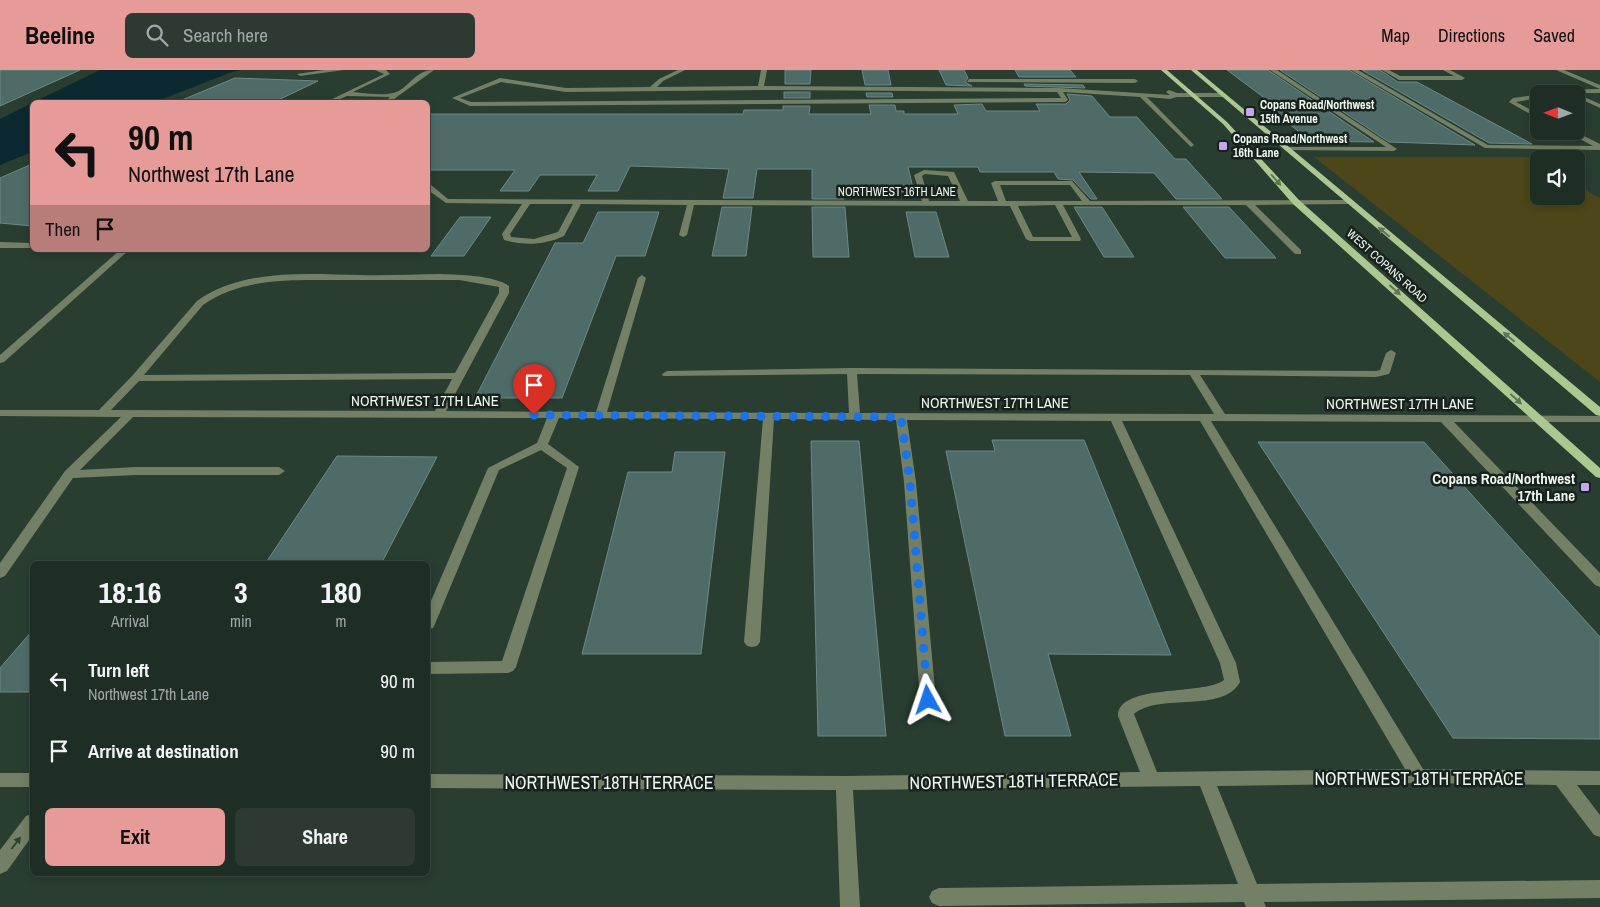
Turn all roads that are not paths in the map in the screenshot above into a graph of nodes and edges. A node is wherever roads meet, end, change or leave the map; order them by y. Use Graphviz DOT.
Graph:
graph roads {
  1 [pos="341,70"];
  2 [pos="378,70"];
  3 [pos="431,70"];
  4 [pos="682,70"];
  5 [pos="764,70"];
  6 [pos="1164,70"];
  7 [pos="1194,70"];
  8 [pos="1273,70"];
  9 [pos="1354,70"];
  10 [pos="1385,70"];
  11 [pos="1446,70"];
  12 [pos="1559,70"];
  13 [pos="300,74"];
  14 [pos="762,80"];
  15 [pos="772,80"];
  16 [pos="839,80"];
  17 [pos="910,80"];
  18 [pos="1084,80"];
  19 [pos="959,81"];
  20 [pos="988,81"];
  21 [pos="1135,81"];
  22 [pos="1600,87"];
  23 [pos="761,88"];
  24 [pos="840,88"];
  25 [pos="913,89"];
  26 [pos="936,89"];
  27 [pos="991,89"];
  28 [pos="606,90"];
  29 [pos="651,90"];
  30 [pos="706,90"];
  31 [pos="1059,90"];
  32 [pos="1093,91"];
  33 [pos="1585,91"];
  34 [pos="1600,91"];
  35 [pos="1110,92"];
  36 [pos="345,94"];
  37 [pos="396,95"];
  38 [pos="1176,95"];
  39 [pos="1193,95"];
  40 [pos="1142,96"];
  41 [pos="1223,96"];
  42 [pos="1530,98"];
  43 [pos="1585,99"];
  44 [pos="333,100"];
  45 [pos="390,100"];
  46 [pos="838,101"];
  47 [pos="941,101"];
  48 [pos="597,102"];
  49 [pos="702,102"];
  50 [pos="1600,106"];
  51 [pos="1530,112"];
  52 [pos="1585,140"];
  53 [pos="1191,145"];
  54 [pos="1600,148"];
  55 [pos="1286,149"];
  56 [pos="430,188"];
  57 [pos="528,202"];
  58 [pos="578,202"];
  59 [pos="1087,202"];
  60 [pos="1248,202"];
  61 [pos="1296,202"];
  62 [pos="1348,202"];
  63 [pos="691,203"];
  64 [pos="926,203"];
  65 [pos="965,203"];
  66 [pos="1003,203"];
  67 [pos="1013,203"];
  68 [pos="1058,203"];
  69 [pos="683,235"];
  70 [pos="0,246"];
  71 [pos="30,246"];
  72 [pos="123,252"];
  73 [pos="1298,252"];
  74 [pos="642,278"];
  75 [pos="1391,353"];
  76 [pos="0,360"];
  77 [pos="852,371"];
  78 [pos="1193,372"];
  79 [pos="667,374"];
  80 [pos="459,376"];
  81 [pos="136,378"];
  82 [pos="0,413"];
  83 [pos="102,413"];
  84 [pos="131,413"];
  85 [pos="1600,413"];
  86 [pos="438,415"];
  87 [pos="554,416"];
  88 [pos="600,416"];
  89 [pos="769,416"];
  90 [pos="854,417"];
  91 [pos="901,417"];
  92 [pos="1115,418"];
  93 [pos="1204,418"];
  94 [pos="1222,418"];
  95 [pos="1444,418"];
  96 [pos="1538,419"];
  97 [pos="1600,419"];
  98 [pos="542,445"];
  99 [pos="279,471"];
  100 [pos="69,474"];
  101 [pos="1600,474"];
  102 [pos="0,574"];
  103 [pos="1600,582"];
  104 [pos="430,619"];
  105 [pos="752,642"];
  106 [pos="430,668"];
  107 [pos="928,700"];
  108 [pos="1418,776"];
  109 [pos="1561,778"];
  110 [pos="1600,778"];
  111 [pos="1206,779"];
  112 [pos="0,780"];
  113 [pos="30,780"];
  114 [pos="1152,780"];
  115 [pos="430,781"];
  116 [pos="844,783"];
  117 [pos="30,825"];
  118 [pos="1600,829"];
  119 [pos="0,865"];
  120 [pos="1600,889"];
  121 [pos="939,897"];
  122 [pos="1253,900"];
  123 [pos="850,907"];
  1 -- 13 [label="street"];
  2 -- 36 [label="street"];
  3 -- 37 [label="street"];
  4 -- 29 [label="street"];
  5 -- 14 [label="street"];
  6 -- 39 [label="main road, WEST COPANS ROAD"];
  7 -- 41 [label="main road, WEST COPANS ROAD"];
  8 -- 55 [label="street"];
  9 -- 54 [label="street"];
  10 -- 11 [label="street"];
  12 -- 22 [label="street"];
  14 -- 15 [label="street"];
  14 -- 23 [label="street"];
  16 -- 24 [label="street"];
  17 -- 25 [label="street"];
  18 -- 20 [label="street"];
  18 -- 21 [label="street"];
  18 -- 32 [label="street"];
  19 -- 20 [label="street"];
  20 -- 27 [label="street"];
  23 -- 24 [label="street"];
  23 -- 30 [label="street"];
  24 -- 25 [label="street"];
  24 -- 46 [label="street"];
  25 -- 26 [label="street"];
  26 -- 27 [label="street"];
  26 -- 47 [label="street"];
  27 -- 31 [label="street"];
  28 -- 29 [label="street"];
  28 -- 48 [label="street"];
  28 -- 48 [label="street"];
  29 -- 30 [label="street"];
  30 -- 49 [label="street"];
  31 -- 32 [label="street"];
  31 -- 47 [label="street"];
  32 -- 35 [label="street"];
  33 -- 34 [label="street"];
  35 -- 38 [label="street"];
  35 -- 40 [label="street"];
  36 -- 37 [label="street"];
  36 -- 44 [label="street"];
  37 -- 45 [label="street"];
  38 -- 39 [label="street"];
  38 -- 40 [label="street"];
  39 -- 41 [label="street"];
  39 -- 61 [label="main road, WEST COPANS ROAD, one-way"];
  40 -- 53 [label="street"];
  41 -- 55 [label="main road, WEST COPANS ROAD"];
  42 -- 51 [label="street"];
  43 -- 50 [label="street"];
  46 -- 47 [label="street"];
  46 -- 49 [label="street"];
  48 -- 49 [label="street"];
  52 -- 54 [label="street"];
  55 -- 62 [label="main road, WEST COPANS ROAD"];
  56 -- 57 [label="street, NORTHWEST 16TH LANE"];
  57 -- 58 [label="street, NORTHWEST 16TH LANE"];
  57 -- 58 [label="street"];
  58 -- 63 [label="street, NORTHWEST 16TH LANE"];
  59 -- 60 [label="street, NORTHWEST 16TH LANE"];
  59 -- 66 [label="street"];
  59 -- 68 [label="street, NORTHWEST 16TH LANE"];
  60 -- 61 [label="street, NORTHWEST 16TH LANE"];
  60 -- 73 [label="street"];
  61 -- 62 [label="street, NORTHWEST 16TH LANE"];
  61 -- 96 [label="main road, WEST COPANS ROAD, one-way"];
  85 -- 62 [label="main road, WEST COPANS ROAD, one-way"];
  63 -- 64 [label="street, NORTHWEST 16TH LANE"];
  63 -- 69 [label="street"];
  64 -- 65 [label="street, NORTHWEST 16TH LANE"];
  64 -- 65 [label="street"];
  65 -- 66 [label="street, NORTHWEST 16TH LANE"];
  66 -- 67 [label="street, NORTHWEST 16TH LANE"];
  67 -- 68 [label="street, NORTHWEST 16TH LANE"];
  67 -- 68 [label="street"];
  70 -- 71 [label="street"];
  72 -- 76 [label="street"];
  74 -- 88 [label="street"];
  75 -- 78 [label="street"];
  77 -- 78 [label="street"];
  77 -- 79 [label="street"];
  77 -- 90 [label="street"];
  78 -- 94 [label="street"];
  80 -- 81 [label="street"];
  80 -- 81 [label="street"];
  80 -- 86 [label="street"];
  81 -- 83 [label="street"];
  82 -- 83 [label="street, NORTHWEST 17TH LANE"];
  83 -- 84 [label="street, NORTHWEST 17TH LANE"];
  84 -- 86 [label="street, NORTHWEST 17TH LANE"];
  84 -- 100 [label="street"];
  86 -- 87 [label="street, NORTHWEST 17TH LANE"];
  87 -- 88 [label="street, NORTHWEST 17TH LANE"];
  87 -- 98 [label="street"];
  88 -- 89 [label="street, NORTHWEST 17TH LANE"];
  89 -- 90 [label="street, NORTHWEST 17TH LANE"];
  89 -- 105 [label="street"];
  90 -- 91 [label="street, NORTHWEST 17TH LANE"];
  91 -- 92 [label="street, NORTHWEST 17TH LANE"];
  91 -- 107 [label="street"];
  92 -- 93 [label="street, NORTHWEST 17TH LANE"];
  92 -- 114 [label="street"];
  93 -- 94 [label="street, NORTHWEST 17TH LANE"];
  93 -- 108 [label="street"];
  94 -- 95 [label="street, NORTHWEST 17TH LANE"];
  95 -- 96 [label="street, NORTHWEST 17TH LANE"];
  95 -- 103 [label="street"];
  96 -- 97 [label="street, NORTHWEST 17TH LANE"];
  96 -- 101 [label="main road, WEST COPANS ROAD"];
  98 -- 104 [label="street"];
  98 -- 106 [label="street"];
  99 -- 100 [label="street"];
  100 -- 102 [label="street"];
  108 -- 109 [label="street, NORTHWEST 18TH TERRACE"];
  108 -- 111 [label="street, NORTHWEST 18TH TERRACE"];
  109 -- 110 [label="street, NORTHWEST 18TH TERRACE"];
  109 -- 118 [label="street"];
  111 -- 114 [label="street, NORTHWEST 18TH TERRACE"];
  111 -- 122 [label="street"];
  112 -- 113 [label="street"];
  114 -- 116 [label="street, NORTHWEST 18TH TERRACE"];
  115 -- 116 [label="street, NORTHWEST 18TH TERRACE"];
  116 -- 123 [label="street"];
  119 -- 117 [label="street, one-way"];
  120 -- 122 [label="street"];
  121 -- 122 [label="street"];
}
